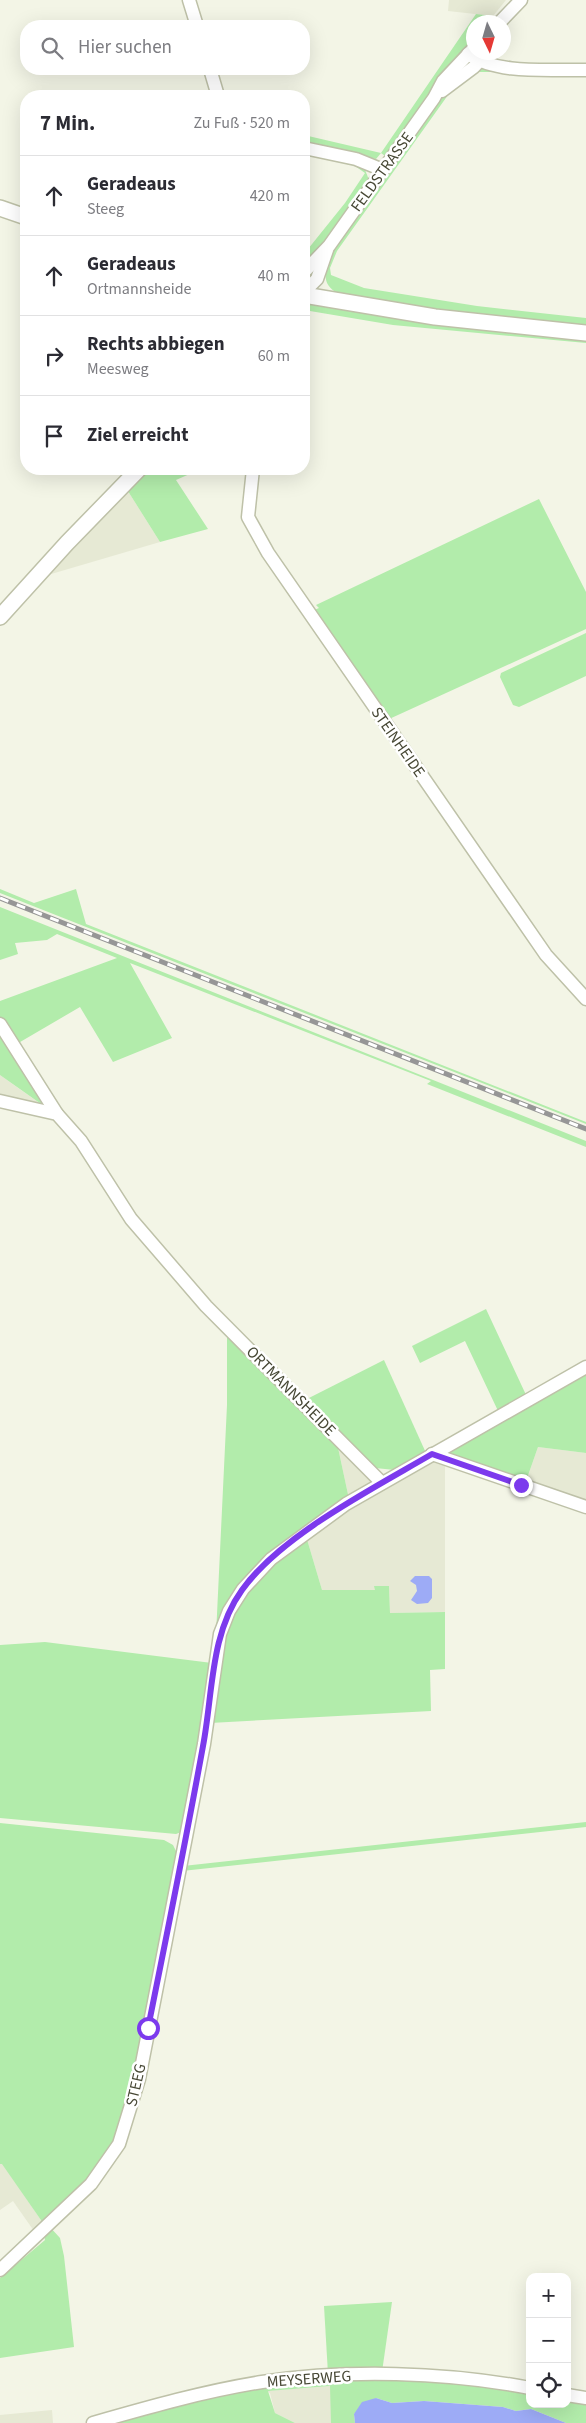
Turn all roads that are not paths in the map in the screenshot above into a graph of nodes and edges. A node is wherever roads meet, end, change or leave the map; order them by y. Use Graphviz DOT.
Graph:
graph roads {
  1 [pos="189,0"];
  2 [pos="522,0"];
  3 [pos="511,13"];
  4 [pos="509,15"];
  5 [pos="195,20"];
  6 [pos="466,56"];
  7 [pos="479,60"];
  8 [pos="488,60"];
  9 [pos="586,70"];
  10 [pos="212,75"];
  11 [pos="216,90"];
  12 [pos="434,98"];
  13 [pos="310,149"];
  14 [pos="383,170"];
  15 [pos="0,208"];
  16 [pos="20,215"];
  17 [pos="329,246"];
  18 [pos="310,266"];
  19 [pos="310,287"];
  20 [pos="310,295"];
  21 [pos="586,333"];
  22 [pos="133,475"];
  23 [pos="252,475"];
  24 [pos="0,617"];
  25 [pos="586,999"];
  26 [pos="0,1024"];
  27 [pos="0,1101"];
  28 [pos="56,1114"];
  29 [pos="586,1367"];
  30 [pos="432,1454"];
  31 [pos="382,1483"];
  32 [pos="586,1508"];
  33 [pos="0,2270"];
  34 [pos="526,2388"];
  35 [pos="571,2396"];
  36 [pos="586,2398"];
  37 [pos="93,2423"];
  1 -- 5 [label="street"];
  2 -- 3 [label="street"];
  3 -- 4 [label="street"];
  6 -- 12 [label="street, FELDSTRASSE"];
  7 -- 12 [label="street, FELDSTRASSE"];
  8 -- 9 [label="street"];
  10 -- 11 [label="street"];
  12 -- 14 [label="street, FELDSTRASSE"];
  13 -- 14 [label="street"];
  14 -- 17 [label="street, FELDSTRASSE"];
  15 -- 16 [label="street"];
  17 -- 18 [label="street, FELDSTRASSE"];
  17 -- 19 [label="street, FELDSTRASSE"];
  20 -- 21 [label="street"];
  22 -- 24 [label="street"];
  23 -- 25 [label="street, STEINHEIDE"];
  26 -- 28 [label="street, ORTMANNSHEIDE"];
  27 -- 28 [label="street"];
  28 -- 31 [label="street, ORTMANNSHEIDE"];
  29 -- 30 [label="street"];
  30 -- 31 [label="street"];
  30 -- 32 [label="street"];
  31 -- 33 [label="street, STEEG"];
  34 -- 37 [label="street, MEYSERWEG"];
  35 -- 36 [label="street"];
}
